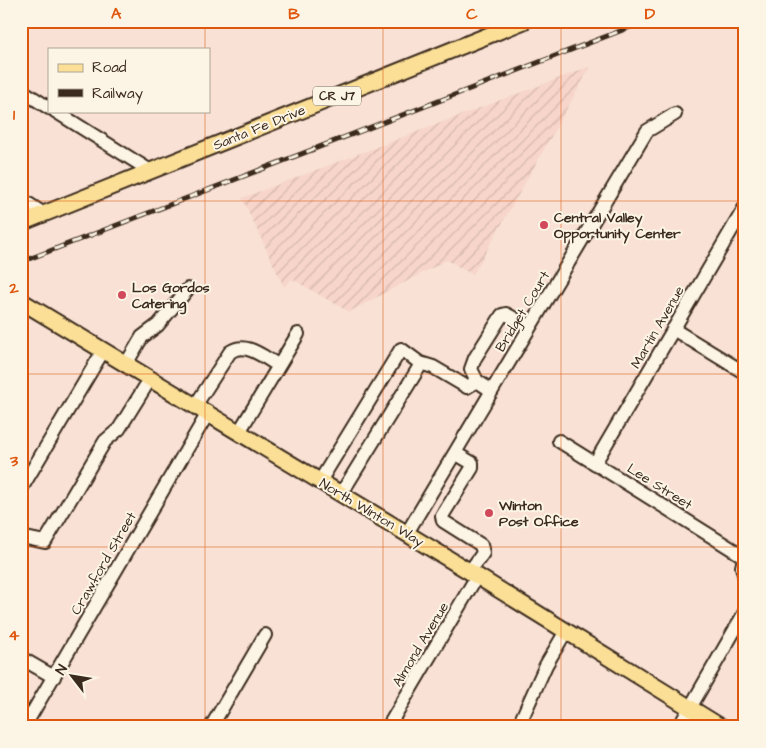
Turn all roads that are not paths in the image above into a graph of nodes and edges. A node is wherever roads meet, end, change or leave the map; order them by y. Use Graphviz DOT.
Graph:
graph roads {
  1 [pos="524,21"];
  2 [pos="21,90"];
  3 [pos="48,107"];
  4 [pos="56,112"];
  5 [pos="675,114"];
  6 [pos="149,170"];
  7 [pos="21,199"];
  8 [pos="745,207"];
  9 [pos="44,214"];
  10 [pos="21,223"];
  11 [pos="188,289"];
  12 [pos="21,301"];
  13 [pos="530,327"];
  14 [pos="673,329"];
  15 [pos="298,334"];
  16 [pos="103,351"];
  17 [pos="126,364"];
  18 [pos="278,365"];
  19 [pos="419,366"];
  20 [pos="745,373"];
  21 [pos="150,378"];
  22 [pos="476,381"];
  23 [pos="492,391"];
  24 [pos="201,410"];
  25 [pos="239,432"];
  26 [pos="559,441"];
  27 [pos="455,453"];
  28 [pos="595,463"];
  29 [pos="320,481"];
  30 [pos="21,489"];
  31 [pos="342,494"];
  32 [pos="407,533"];
  33 [pos="21,537"];
  34 [pos="744,555"];
  35 [pos="474,574"];
  36 [pos="745,578"];
  37 [pos="745,612"];
  38 [pos="566,631"];
  39 [pos="265,635"];
  40 [pos="21,658"];
  41 [pos="54,677"];
  42 [pos="690,708"];
  43 [pos="520,723"];
  44 [pos="26,726"];
  45 [pos="211,727"];
  46 [pos="388,727"];
  47 [pos="533,727"];
  48 [pos="679,727"];
  49 [pos="721,727"];
  1 -- 6 [label="main road, Santa Fe Drive / CR J7"];
  2 -- 3 [label="street"];
  4 -- 6 [label="street"];
  5 -- 13 [label="street, Bridget Court"];
  6 -- 9 [label="main road, Santa Fe Drive / CR J7"];
  7 -- 9 [label="street"];
  8 -- 14 [label="street, Martin Avenue"];
  9 -- 10 [label="main road, Santa Fe Drive / CR J7"];
  11 -- 17 [label="street"];
  12 -- 16 [label="main road, North Winton Way"];
  13 -- 22 [label="street"];
  13 -- 23 [label="street, Bridget Court"];
  14 -- 20 [label="street"];
  14 -- 28 [label="street, Martin Avenue"];
  15 -- 18 [label="street"];
  16 -- 17 [label="main road, North Winton Way"];
  16 -- 30 [label="street"];
  17 -- 21 [label="main road, North Winton Way"];
  18 -- 24 [label="street, Crawford Street"];
  18 -- 25 [label="street"];
  19 -- 22 [label="street"];
  19 -- 29 [label="street"];
  19 -- 31 [label="street"];
  21 -- 24 [label="main road, North Winton Way"];
  21 -- 33 [label="street"];
  22 -- 23 [label="street"];
  23 -- 27 [label="street, Bridget Court"];
  24 -- 25 [label="main road, North Winton Way"];
  24 -- 41 [label="street, Crawford Street"];
  25 -- 29 [label="main road, North Winton Way"];
  26 -- 28 [label="street, Lee Street"];
  27 -- 32 [label="street, Bridget Court"];
  27 -- 35 [label="street, Almond Avenue"];
  28 -- 34 [label="street, Lee Street"];
  29 -- 31 [label="main road, North Winton Way"];
  31 -- 32 [label="main road, North Winton Way"];
  32 -- 35 [label="main road, North Winton Way"];
  34 -- 36 [label="street"];
  35 -- 38 [label="main road, North Winton Way"];
  35 -- 46 [label="street, Almond Avenue"];
  37 -- 42 [label="street"];
  38 -- 42 [label="main road, North Winton Way"];
  38 -- 43 [label="street"];
  39 -- 45 [label="street"];
  40 -- 41 [label="street"];
  41 -- 44 [label="street, Crawford Street"];
  42 -- 48 [label="street"];
  42 -- 49 [label="main road, North Winton Way"];
  43 -- 47 [label="street"];
}
